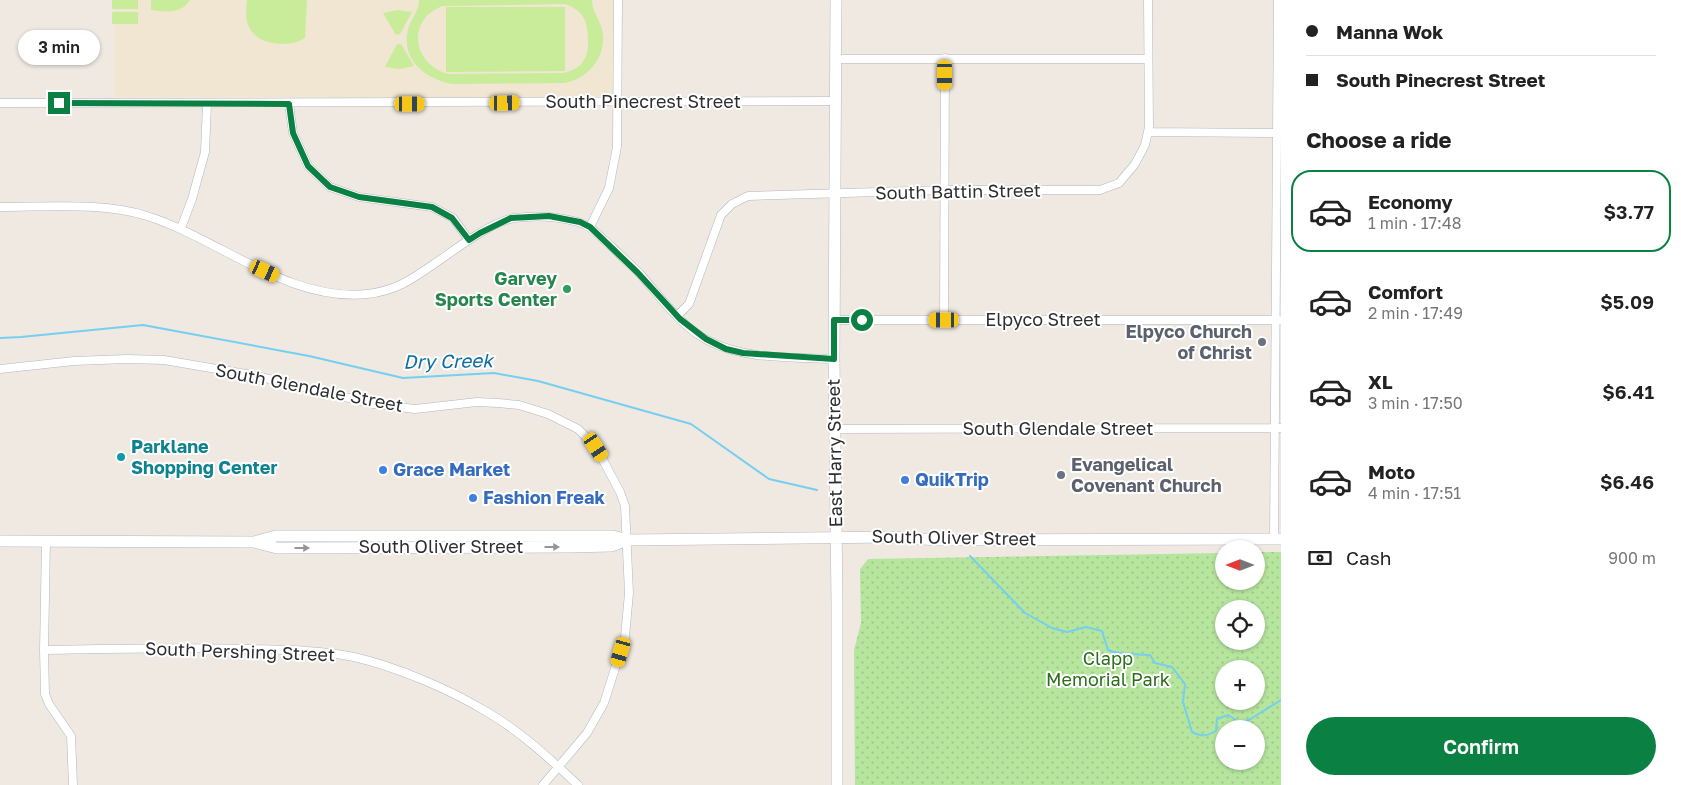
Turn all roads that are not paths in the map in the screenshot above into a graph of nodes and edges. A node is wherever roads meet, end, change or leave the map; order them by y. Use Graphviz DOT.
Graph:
graph roads {
  1 [pos="618,0"];
  2 [pos="836,0"];
  3 [pos="1148,0"];
  4 [pos="1278,0"];
  5 [pos="1280,39"];
  6 [pos="945,58"];
  7 [pos="836,59"];
  8 [pos="1148,59"];
  9 [pos="836,101"];
  10 [pos="617,102"];
  11 [pos="0,103"];
  12 [pos="207,104"];
  13 [pos="289,104"];
  14 [pos="1148,132"];
  15 [pos="1279,133"];
  16 [pos="945,190"];
  17 [pos="835,194"];
  18 [pos="0,207"];
  19 [pos="590,227"];
  20 [pos="1279,227"];
  21 [pos="181,228"];
  22 [pos="469,240"];
  23 [pos="677,316"];
  24 [pos="834,320"];
  25 [pos="944,320"];
  26 [pos="1279,320"];
  27 [pos="834,359"];
  28 [pos="0,369"];
  29 [pos="1278,428"];
  30 [pos="834,429"];
  31 [pos="836,538"];
  32 [pos="1277,539"];
  33 [pos="627,540"];
  34 [pos="0,541"];
  35 [pos="46,542"];
  36 [pos="44,650"];
  37 [pos="558,767"];
  38 [pos="73,785"];
  39 [pos="543,785"];
  40 [pos="578,785"];
  41 [pos="837,785"];
  1 -- 10 [label="street"];
  2 -- 7 [label="main road, East Harry Street"];
  3 -- 8 [label="street, South Battin Street"];
  4 -- 5 [label="street"];
  5 -- 15 [label="street"];
  6 -- 7 [label="street"];
  6 -- 8 [label="street"];
  6 -- 16 [label="street"];
  7 -- 9 [label="main road, East Harry Street"];
  8 -- 14 [label="street, South Battin Street"];
  9 -- 10 [label="street, South Pinecrest Street"];
  9 -- 17 [label="main road, East Harry Street"];
  10 -- 13 [label="street, South Pinecrest Street"];
  10 -- 19 [label="street"];
  11 -- 12 [label="street, South Pinecrest Street"];
  12 -- 13 [label="street, South Pinecrest Street"];
  12 -- 21 [label="street"];
  13 -- 22 [label="street"];
  14 -- 15 [label="street"];
  14 -- 16 [label="street, South Battin Street"];
  15 -- 20 [label="street"];
  16 -- 17 [label="street, South Battin Street"];
  16 -- 25 [label="street"];
  17 -- 23 [label="street, South Battin Street"];
  17 -- 24 [label="main road, East Harry Street"];
  18 -- 21 [label="street"];
  19 -- 22 [label="street"];
  19 -- 23 [label="street"];
  20 -- 26 [label="street"];
  21 -- 22 [label="street"];
  23 -- 27 [label="street"];
  24 -- 25 [label="street, Elpyco Street"];
  24 -- 27 [label="main road, East Harry Street"];
  25 -- 26 [label="street, Elpyco Street"];
  26 -- 29 [label="street"];
  27 -- 30 [label="main road, East Harry Street"];
  28 -- 33 [label="street, South Glendale Street"];
  29 -- 30 [label="street, South Glendale Street"];
  29 -- 32 [label="street"];
  30 -- 31 [label="main road, East Harry Street"];
  31 -- 32 [label="main road, South Oliver Street"];
  31 -- 33 [label="main road, South Oliver Street"];
  31 -- 41 [label="main road, East Harry Street"];
  33 -- 35 [label="main road, South Oliver Street"];
  33 -- 37 [label="street, South Glendale Street"];
  34 -- 35 [label="main road, South Oliver Street"];
  35 -- 36 [label="street"];
  36 -- 37 [label="street, South Pershing Street"];
  36 -- 38 [label="street"];
  37 -- 39 [label="street, South Glendale Street"];
  37 -- 40 [label="street, South Pershing Street"];
}
